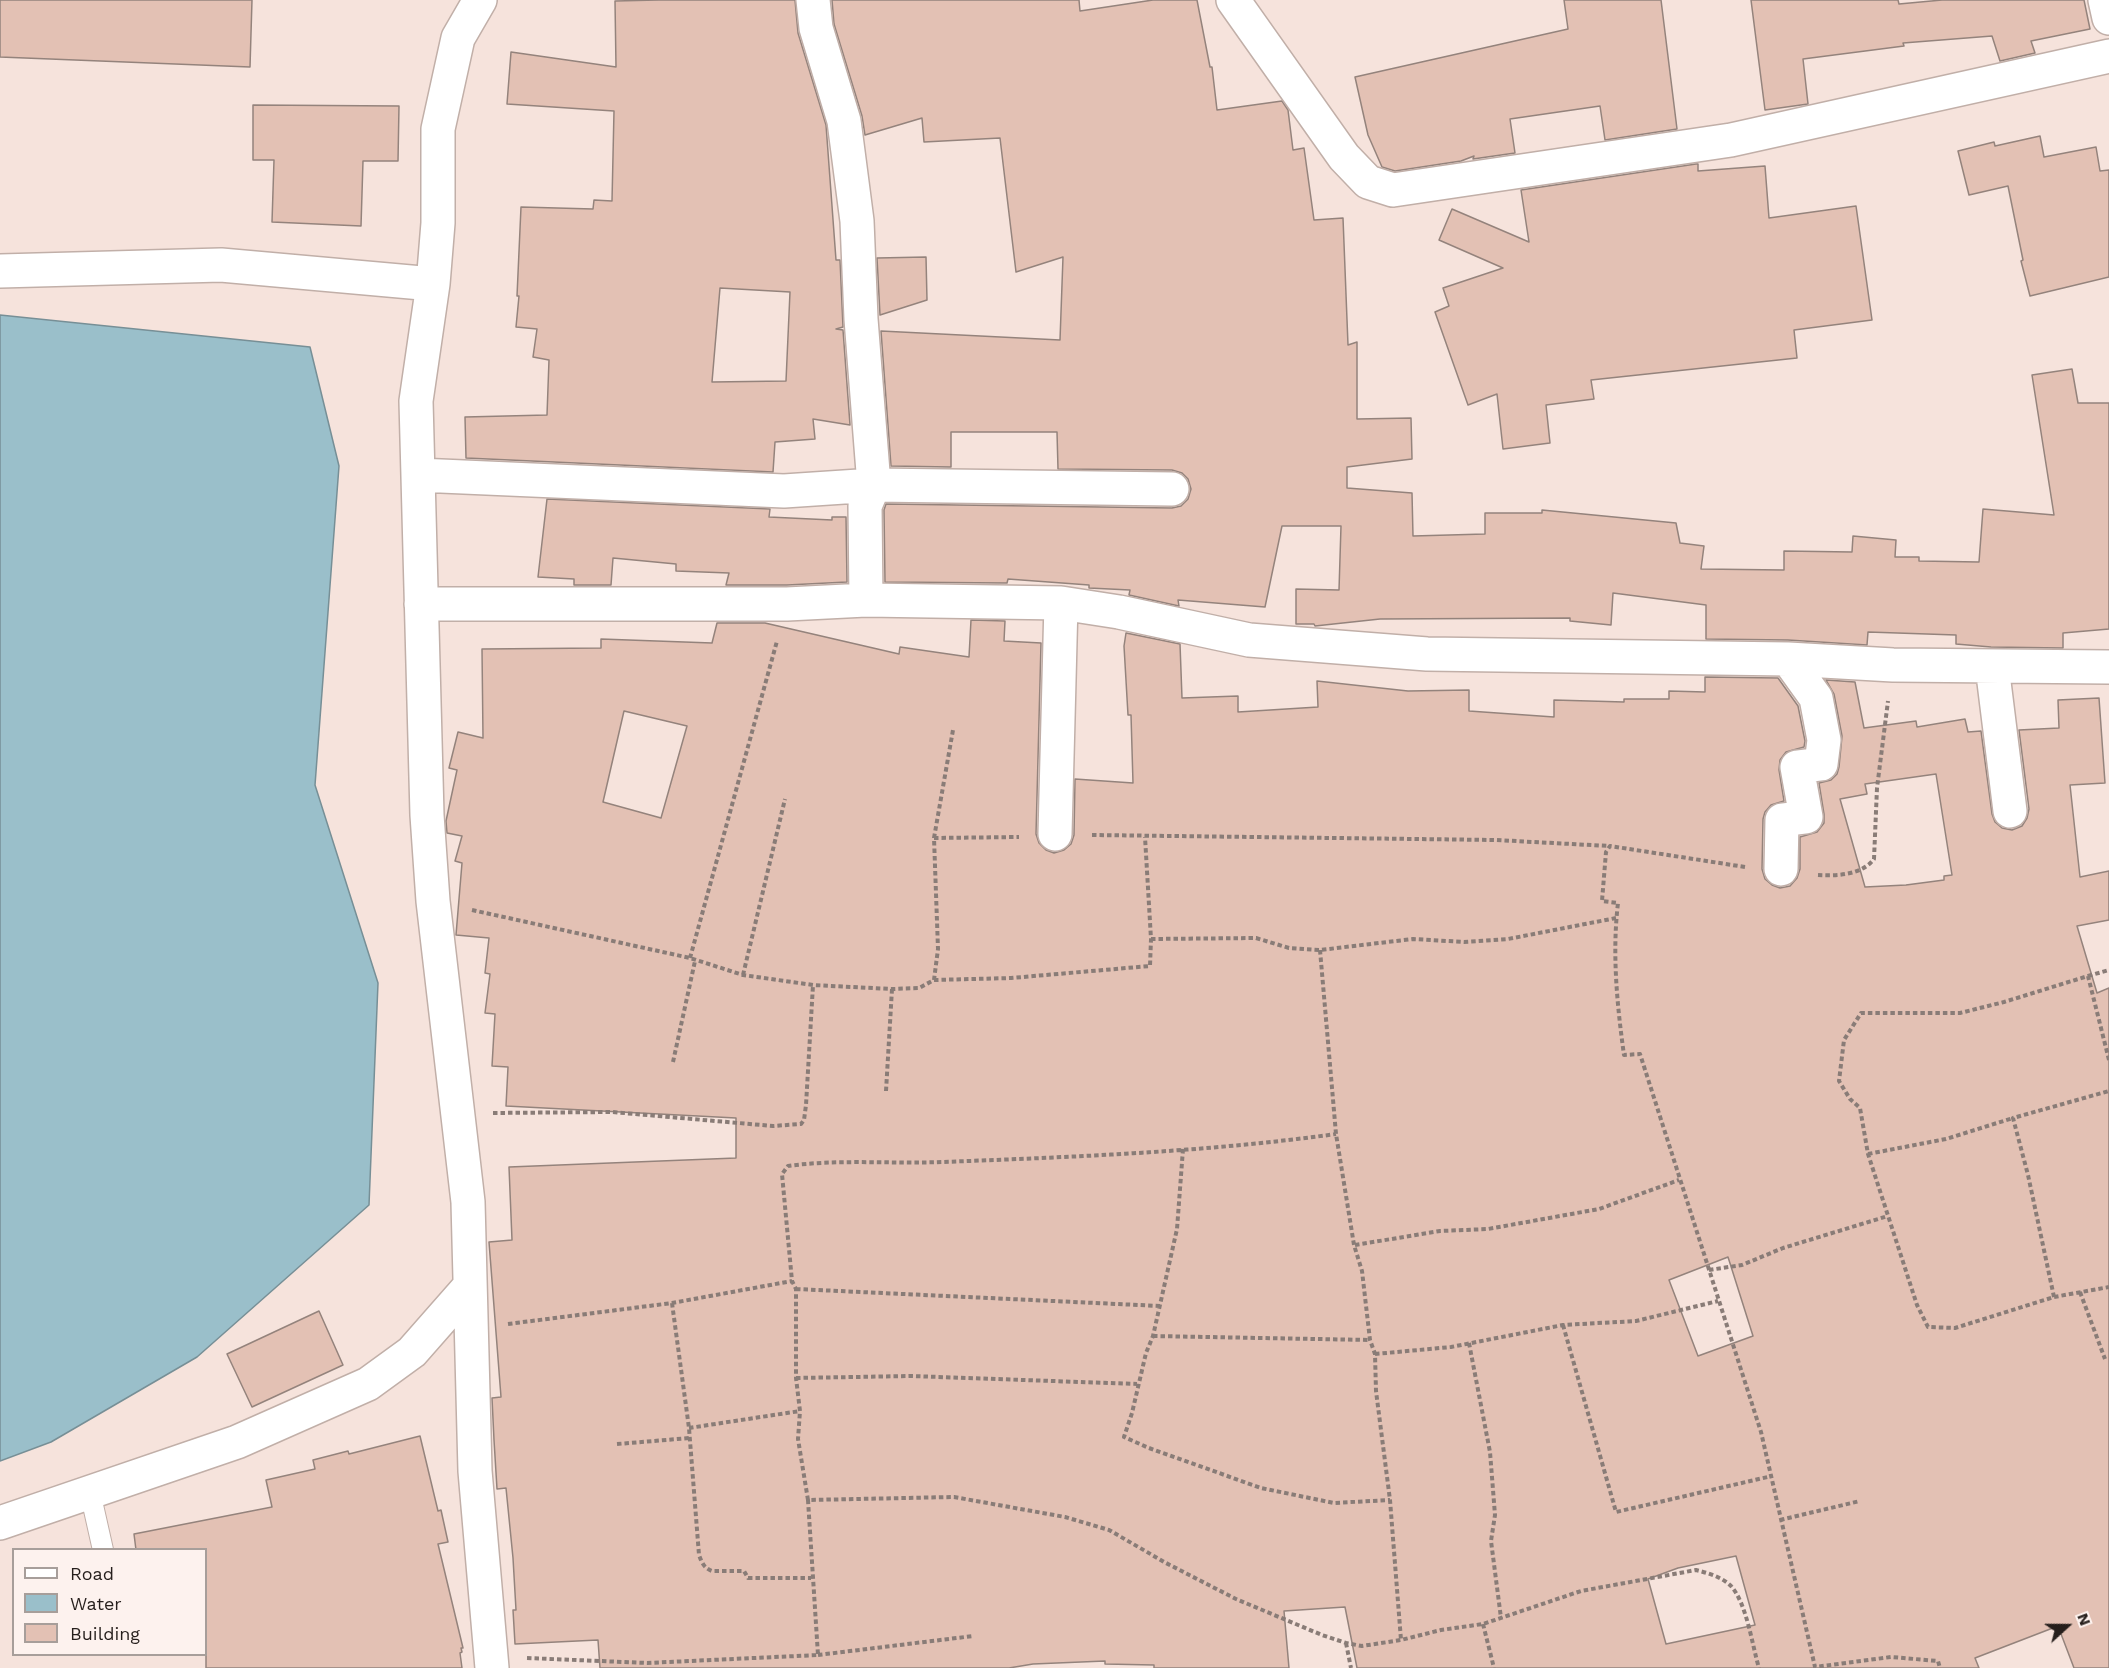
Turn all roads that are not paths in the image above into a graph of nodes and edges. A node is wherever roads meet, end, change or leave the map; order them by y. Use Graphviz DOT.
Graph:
graph roads {
  1 [pos="480,0"];
  2 [pos="813,0"];
  3 [pos="1233,0"];
  4 [pos="2105,0"];
  5 [pos="2109,18"];
  6 [pos="2109,56"];
  7 [pos="0,271"];
  8 [pos="433,284"];
  9 [pos="418,475"];
  10 [pos="874,485"];
  11 [pos="1172,489"];
  12 [pos="866,600"];
  13 [pos="1061,603"];
  14 [pos="421,604"];
  15 [pos="1788,659"];
  16 [pos="1992,666"];
  17 [pos="2109,667"];
  18 [pos="2010,811"];
  19 [pos="1055,834"];
  20 [pos="1781,869"];
  21 [pos="470,1286"];
  22 [pos="90,1492"];
  23 [pos="0,1523"];
  24 [pos="103,1548"];
  25 [pos="491,1662"];
  1 -- 8 [label="street"];
  2 -- 10 [label="street"];
  3 -- 6 [label="street"];
  4 -- 5 [label="street"];
  7 -- 8 [label="street"];
  8 -- 9 [label="street"];
  9 -- 10 [label="street"];
  9 -- 14 [label="street"];
  10 -- 11 [label="street"];
  10 -- 12 [label="street"];
  12 -- 13 [label="street"];
  12 -- 14 [label="street"];
  13 -- 15 [label="street"];
  13 -- 19 [label="street"];
  14 -- 21 [label="street"];
  15 -- 16 [label="street"];
  15 -- 20 [label="street"];
  16 -- 17 [label="street"];
  16 -- 18 [label="street"];
  21 -- 22 [label="street"];
  21 -- 25 [label="street"];
  22 -- 23 [label="street"];
  22 -- 24 [label="lane"];
}
